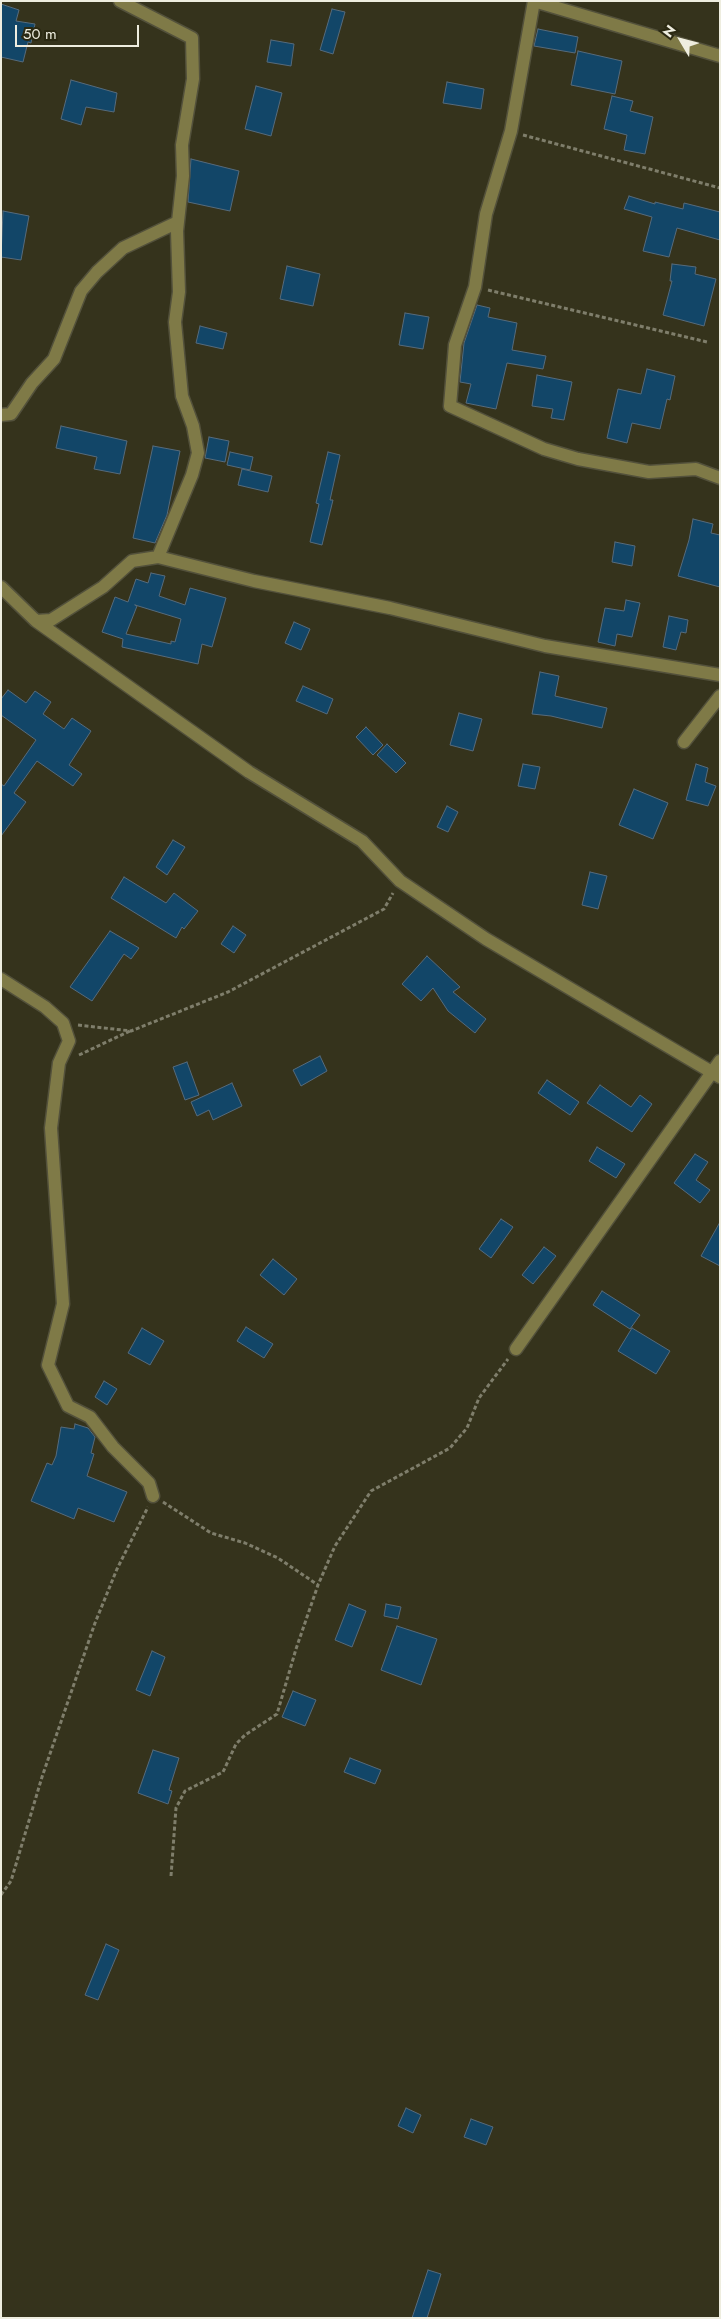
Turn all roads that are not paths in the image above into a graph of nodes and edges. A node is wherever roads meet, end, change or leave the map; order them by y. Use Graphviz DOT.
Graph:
graph roads {
  1 [pos="120,1"];
  2 [pos="534,1"];
  3 [pos="720,56"];
  4 [pos="178,222"];
  5 [pos="1,415"];
  6 [pos="720,478"];
  7 [pos="158,557"];
  8 [pos="1,587"];
  9 [pos="36,621"];
  10 [pos="720,675"];
  11 [pos="720,696"];
  12 [pos="684,742"];
  13 [pos="1,979"];
  14 [pos="720,1061"];
  15 [pos="716,1074"];
  16 [pos="516,1349"];
  17 [pos="153,1496"];
  1 -- 4 [label="street"];
  2 -- 3 [label="street"];
  2 -- 6 [label="street"];
  4 -- 5 [label="street"];
  4 -- 7 [label="street"];
  7 -- 9 [label="street"];
  7 -- 10 [label="street"];
  8 -- 9 [label="street"];
  9 -- 15 [label="street"];
  11 -- 12 [label="street"];
  13 -- 17 [label="street"];
  14 -- 15 [label="street"];
  15 -- 16 [label="street"];
}
